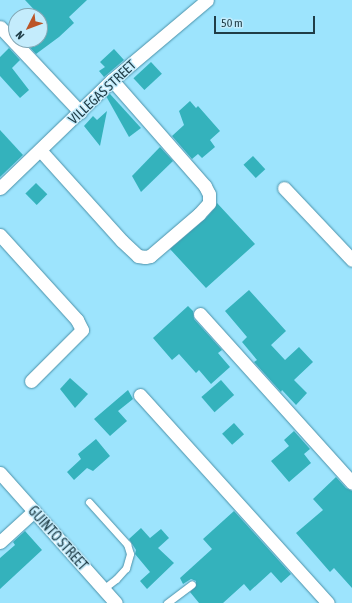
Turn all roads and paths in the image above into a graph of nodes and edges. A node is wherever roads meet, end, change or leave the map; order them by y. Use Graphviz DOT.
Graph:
graph roads {
  1 [pos="207,0"];
  2 [pos="0,27"];
  3 [pos="112,80"];
  4 [pos="80,112"];
  5 [pos="40,150"];
  6 [pos="0,188"];
  7 [pos="284,188"];
  8 [pos="0,234"];
  9 [pos="352,260"];
  10 [pos="200,314"];
  11 [pos="31,381"];
  12 [pos="140,395"];
  13 [pos="0,473"];
  14 [pos="352,483"];
  15 [pos="89,502"];
  16 [pos="34,511"];
  17 [pos="0,542"];
  18 [pos="192,584"];
  19 [pos="103,589"];
  20 [pos="116,603"];
  21 [pos="167,603"];
  22 [pos="328,603"];
  1 -- 3 [label="street, VILLEGAS STREET"];
  2 -- 4 [label="street"];
  3 -- 4 [label="street, VILLEGAS STREET"];
  3 -- 5 [label="street"];
  4 -- 5 [label="street, VILLEGAS STREET"];
  5 -- 6 [label="street, VILLEGAS STREET"];
  7 -- 9 [label="street"];
  8 -- 11 [label="street"];
  10 -- 14 [label="street"];
  12 -- 22 [label="street"];
  13 -- 16 [label="street, GUINTO STREET"];
  15 -- 19 [label="lane"];
  16 -- 17 [label="street"];
  16 -- 19 [label="street, GUINTO STREET"];
  18 -- 21 [label="lane"];
  19 -- 20 [label="street, GUINTO STREET"];
}
